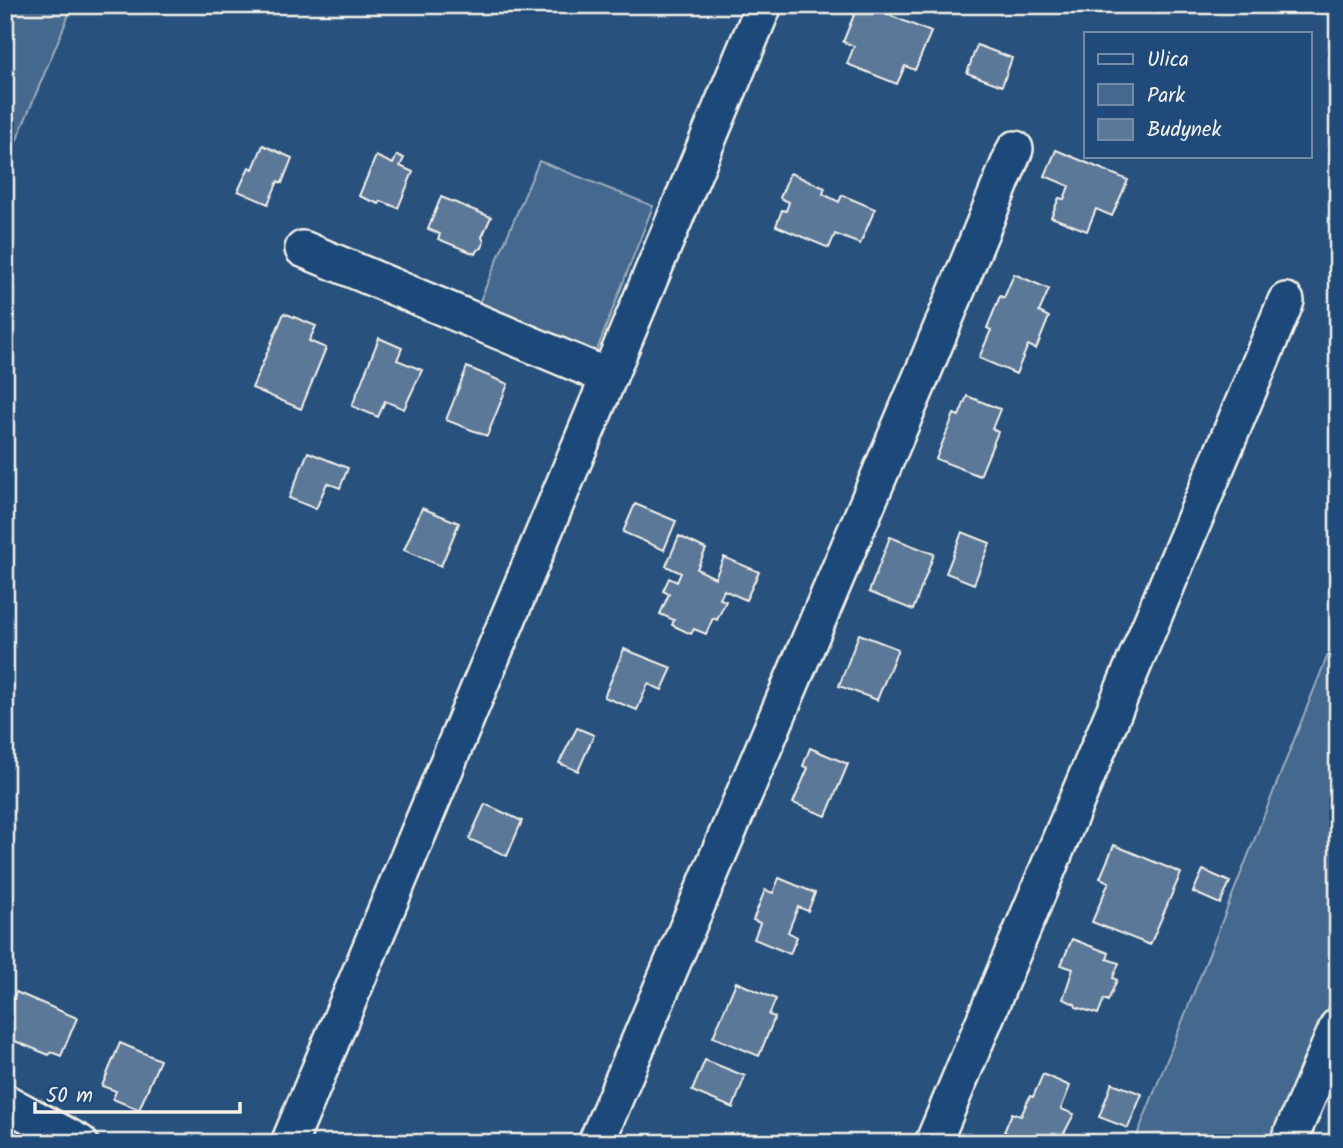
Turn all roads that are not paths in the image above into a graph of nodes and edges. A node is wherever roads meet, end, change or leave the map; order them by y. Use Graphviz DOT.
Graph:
graph roads {
  1 [pos="764,5"];
  2 [pos="1015,149"];
  3 [pos="303,248"];
  4 [pos="1286,301"];
  5 [pos="609,377"];
  6 [pos="1338,1026"];
  7 [pos="5,1102"];
  8 [pos="80,1143"];
  9 [pos="289,1143"];
  10 [pos="596,1143"];
  11 [pos="933,1143"];
  12 [pos="1289,1143"];
  1 -- 5 [label="street"];
  2 -- 10 [label="street"];
  3 -- 5 [label="street"];
  4 -- 11 [label="street"];
  5 -- 9 [label="street"];
  6 -- 12 [label="street"];
  7 -- 8 [label="street"];
}
